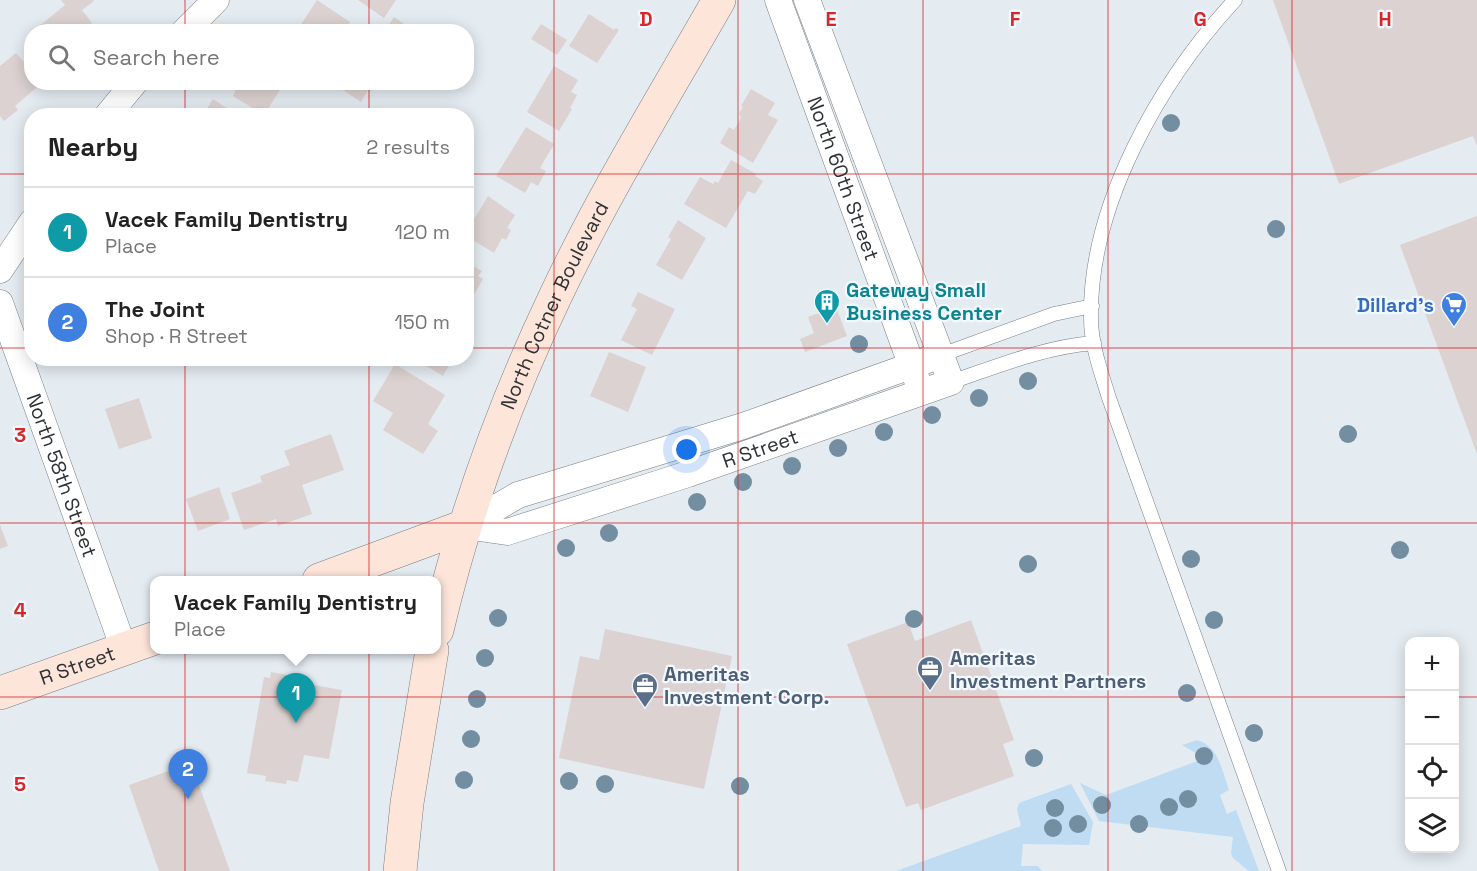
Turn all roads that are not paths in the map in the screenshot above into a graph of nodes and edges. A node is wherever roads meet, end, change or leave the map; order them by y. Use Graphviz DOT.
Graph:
graph roads {
  1 [pos="216,0"];
  2 [pos="719,0"];
  3 [pos="777,0"];
  4 [pos="807,0"];
  5 [pos="1235,0"];
  6 [pos="192,24"];
  7 [pos="128,90"];
  8 [pos="114,108"];
  9 [pos="24,234"];
  10 [pos="0,270"];
  11 [pos="0,303"];
  12 [pos="1092,306"];
  13 [pos="1094,343"];
  14 [pos="941,355"];
  15 [pos="911,365"];
  16 [pos="951,382"];
  17 [pos="921,393"];
  18 [pos="465,526"];
  19 [pos="330,576"];
  20 [pos="441,615"];
  21 [pos="150,640"];
  22 [pos="124,649"];
  23 [pos="431,654"];
  24 [pos="0,693"];
  25 [pos="400,871"];
  26 [pos="1279,871"];
  1 -- 6 [label="street"];
  2 -- 18 [label="main road, North Cotner Boulevard"];
  3 -- 15 [label="street, North 60th Street"];
  4 -- 14 [label="street, North 60th Street"];
  5 -- 12 [label="lane"];
  7 -- 8 [label="street"];
  9 -- 10 [label="street"];
  11 -- 22 [label="street, North 58th Street"];
  12 -- 13 [label="lane"];
  12 -- 14 [label="lane"];
  13 -- 16 [label="lane"];
  13 -- 26 [label="lane"];
  14 -- 15 [label="street, R Street"];
  14 -- 16 [label="street, North 60th Street"];
  15 -- 17 [label="street, North 60th Street"];
  15 -- 18 [label="street, R Street"];
  16 -- 17 [label="street, R Street"];
  17 -- 18 [label="street, R Street"];
  18 -- 19 [label="main road, R Street"];
  18 -- 20 [label="main road, North Cotner Boulevard"];
  21 -- 22 [label="main road, R Street"];
  22 -- 24 [label="main road, R Street"];
  23 -- 25 [label="main road"];
}
